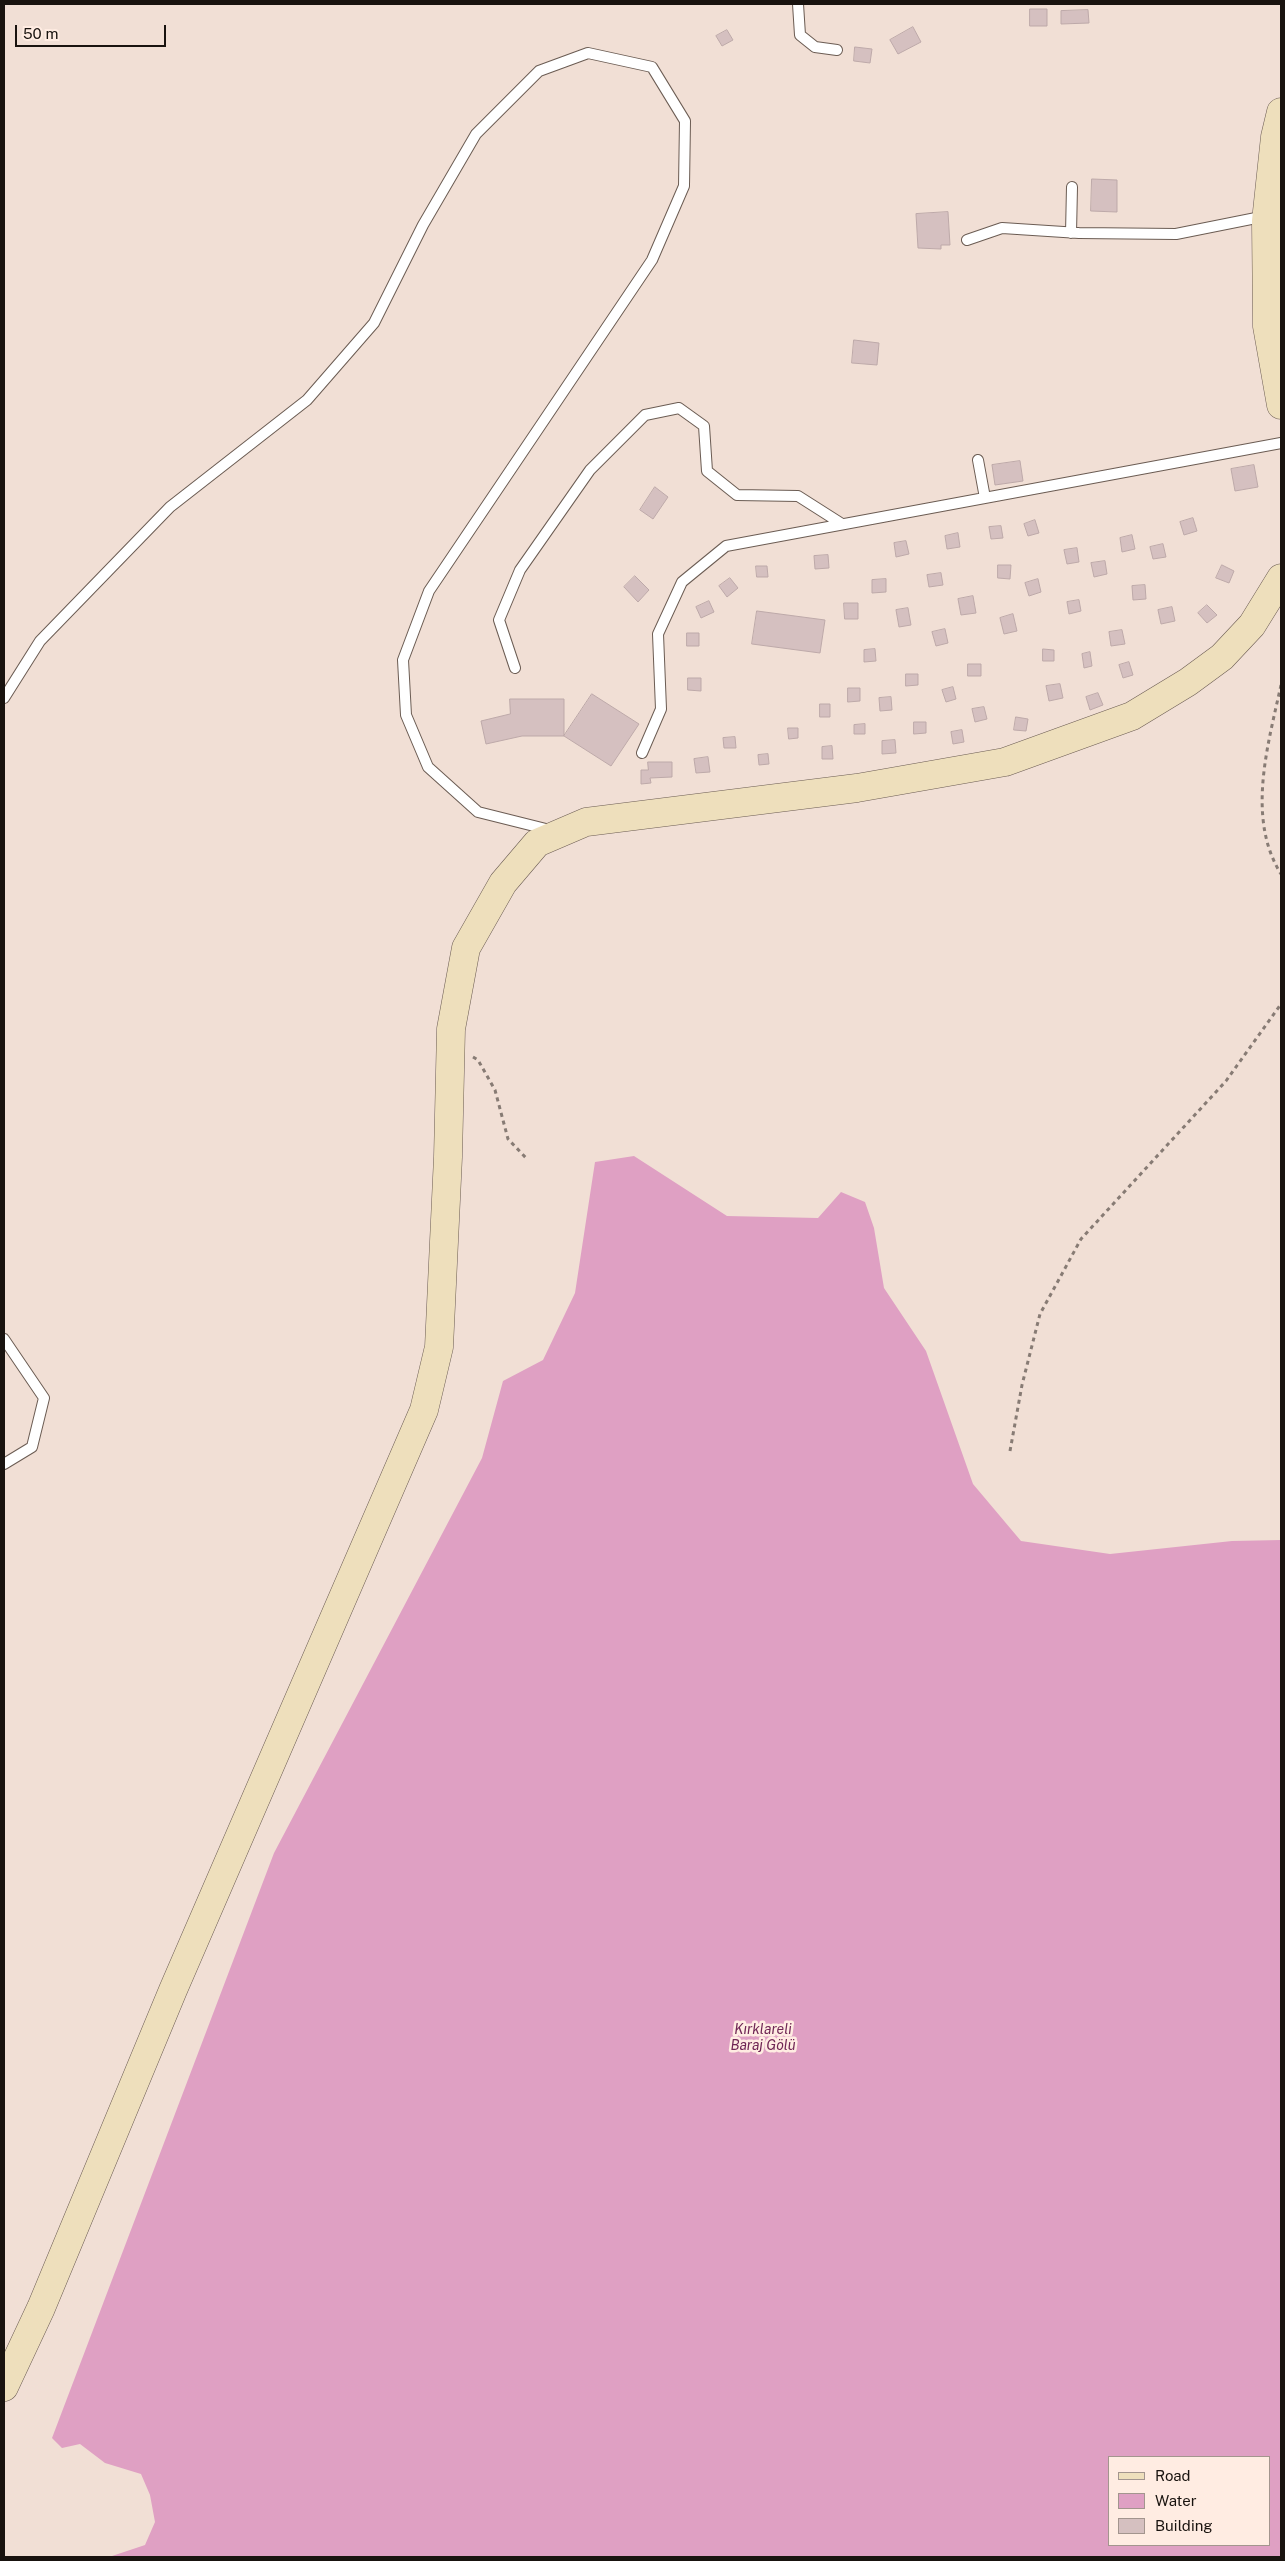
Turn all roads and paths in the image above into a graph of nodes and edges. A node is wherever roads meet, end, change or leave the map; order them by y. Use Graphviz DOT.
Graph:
graph roads {
  1 [pos="798,4"];
  2 [pos="837,50"];
  3 [pos="1281,112"];
  4 [pos="1072,187"];
  5 [pos="1267,216"];
  6 [pos="1071,233"];
  7 [pos="967,240"];
  8 [pos="1281,405"];
  9 [pos="1281,443"];
  10 [pos="978,460"];
  11 [pos="985,498"];
  12 [pos="842,524"];
  13 [pos="1281,578"];
  14 [pos="515,668"];
  15 [pos="1281,684"];
  16 [pos="4,698"];
  17 [pos="642,753"];
  18 [pos="561,833"];
  19 [pos="1281,874"];
  20 [pos="1281,1004"];
  21 [pos="451,1040"];
  22 [pos="528,1160"];
  23 [pos="4,1339"];
  24 [pos="1010,1451"];
  25 [pos="4,1464"];
  26 [pos="4,2387"];
  1 -- 2 [label="lane"];
  3 -- 5 [label="street"];
  4 -- 6 [label="lane"];
  5 -- 6 [label="lane"];
  5 -- 8 [label="street"];
  6 -- 7 [label="lane"];
  9 -- 11 [label="lane"];
  10 -- 11 [label="lane"];
  11 -- 12 [label="lane"];
  12 -- 14 [label="lane"];
  12 -- 17 [label="lane"];
  13 -- 18 [label="street"];
  15 -- 19 [label="path"];
  16 -- 18 [label="lane"];
  18 -- 21 [label="street"];
  20 -- 24 [label="path"];
  21 -- 22 [label="path"];
  21 -- 26 [label="street"];
  23 -- 25 [label="lane"];
}
